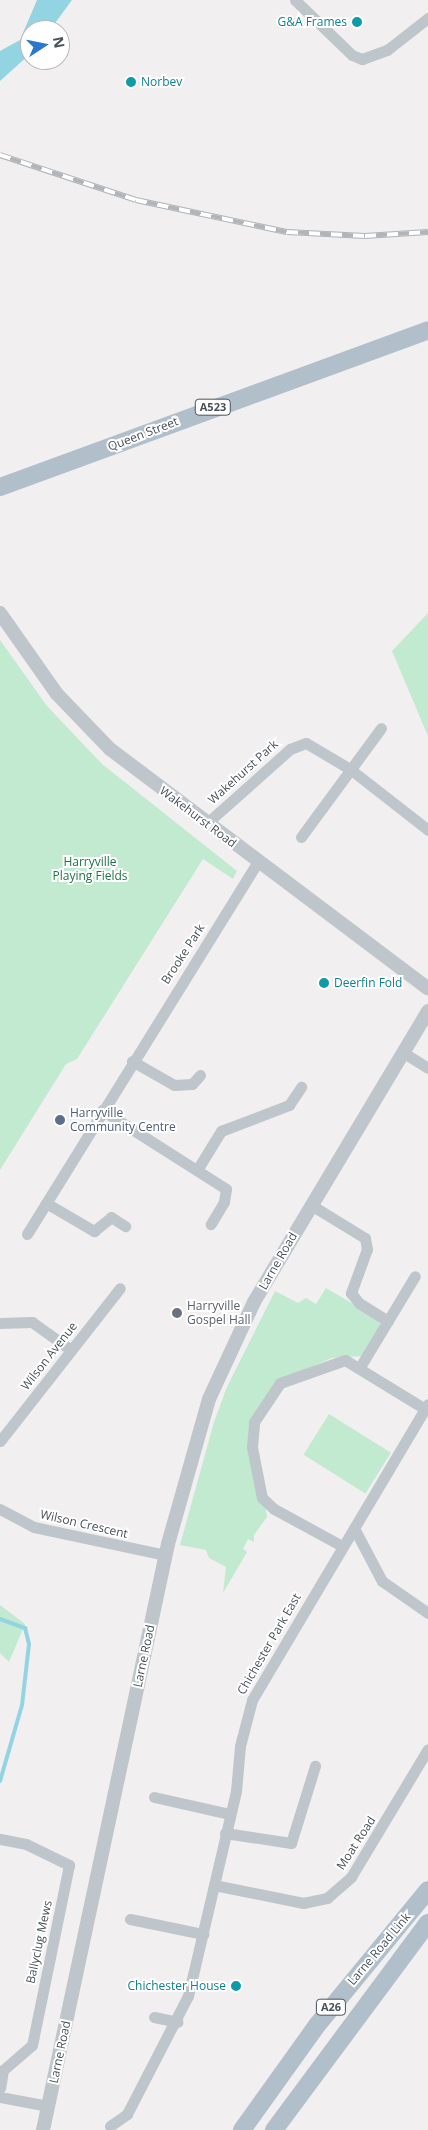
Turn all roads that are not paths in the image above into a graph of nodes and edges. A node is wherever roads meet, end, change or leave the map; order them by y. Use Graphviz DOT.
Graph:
graph roads {
  1 [pos="295,0"];
  2 [pos="428,18"];
  3 [pos="428,330"];
  4 [pos="0,488"];
  5 [pos="0,613"];
  6 [pos="381,728"];
  7 [pos="350,769"];
  8 [pos="207,823"];
  9 [pos="428,830"];
  10 [pos="301,837"];
  11 [pos="258,862"];
  12 [pos="428,989"];
  13 [pos="428,1011"];
  14 [pos="404,1053"];
  15 [pos="132,1061"];
  16 [pos="428,1068"];
  17 [pos="200,1075"];
  18 [pos="301,1087"];
  19 [pos="102,1110"];
  20 [pos="197,1170"];
  21 [pos="46,1203"];
  22 [pos="311,1205"];
  23 [pos="211,1224"];
  24 [pos="125,1226"];
  25 [pos="27,1234"];
  26 [pos="415,1276"];
  27 [pos="120,1288"];
  28 [pos="388,1321"];
  29 [pos="0,1323"];
  30 [pos="71,1350"];
  31 [pos="360,1367"];
  32 [pos="427,1406"];
  33 [pos="0,1441"];
  34 [pos="0,1509"];
  35 [pos="354,1528"];
  36 [pos="342,1546"];
  37 [pos="166,1555"];
  38 [pos="428,1613"];
  39 [pos="428,1749"];
  40 [pos="315,1766"];
  41 [pos="154,1797"];
  42 [pos="230,1814"];
  43 [pos="225,1833"];
  44 [pos="0,1839"];
  45 [pos="214,1885"];
  46 [pos="428,1890"];
  47 [pos="130,1919"];
  48 [pos="428,1924"];
  49 [pos="203,1934"];
  50 [pos="154,2017"];
  51 [pos="177,2022"];
  52 [pos="0,2088"];
  53 [pos="0,2097"];
  54 [pos="48,2106"];
  55 [pos="110,2126"];
  56 [pos="43,2130"];
  57 [pos="242,2130"];
  58 [pos="274,2130"];
  1 -- 2 [label="street"];
  3 -- 4 [label="main road, Queen Street / A523"];
  5 -- 8 [label="street, Wakehurst Road"];
  6 -- 7 [label="street"];
  7 -- 8 [label="street, Wakehurst Park"];
  7 -- 9 [label="street, Wakehurst Park"];
  7 -- 10 [label="street"];
  8 -- 11 [label="street, Wakehurst Road"];
  11 -- 12 [label="street, Wakehurst Road"];
  11 -- 15 [label="street, Brooke Park"];
  13 -- 14 [label="street, Larne Road"];
  14 -- 16 [label="street"];
  14 -- 22 [label="street, Larne Road"];
  15 -- 17 [label="street"];
  15 -- 19 [label="street, Brooke Park"];
  18 -- 20 [label="street"];
  19 -- 20 [label="street"];
  19 -- 21 [label="street, Brooke Park"];
  20 -- 23 [label="street"];
  21 -- 24 [label="street"];
  21 -- 25 [label="street, Brooke Park"];
  22 -- 28 [label="street"];
  22 -- 37 [label="street, Larne Road"];
  26 -- 28 [label="street"];
  27 -- 30 [label="street, Wilson Avenue"];
  28 -- 31 [label="street"];
  29 -- 30 [label="street"];
  30 -- 33 [label="street, Wilson Avenue"];
  31 -- 32 [label="street"];
  31 -- 36 [label="street"];
  32 -- 35 [label="street"];
  34 -- 37 [label="street, Wilson Crescent"];
  35 -- 36 [label="street, Chichester Park East"];
  35 -- 38 [label="street"];
  36 -- 42 [label="street, Chichester Park East"];
  37 -- 54 [label="street, Larne Road"];
  39 -- 45 [label="street, Moat Road"];
  40 -- 43 [label="street"];
  41 -- 42 [label="street"];
  42 -- 43 [label="street, Chichester Park East"];
  43 -- 45 [label="street, Chichester Park East"];
  44 -- 52 [label="street, Ballyclug Mews"];
  45 -- 49 [label="street, Chichester Park East"];
  46 -- 57 [label="main road, Larne Road Link / A26"];
  47 -- 49 [label="street"];
  48 -- 58 [label="main road, Larne Road Link / A26"];
  49 -- 51 [label="street, Chichester Park East"];
  50 -- 51 [label="street"];
  51 -- 55 [label="street, Chichester Park East"];
  53 -- 54 [label="street"];
  54 -- 56 [label="street, Larne Road"];
}
